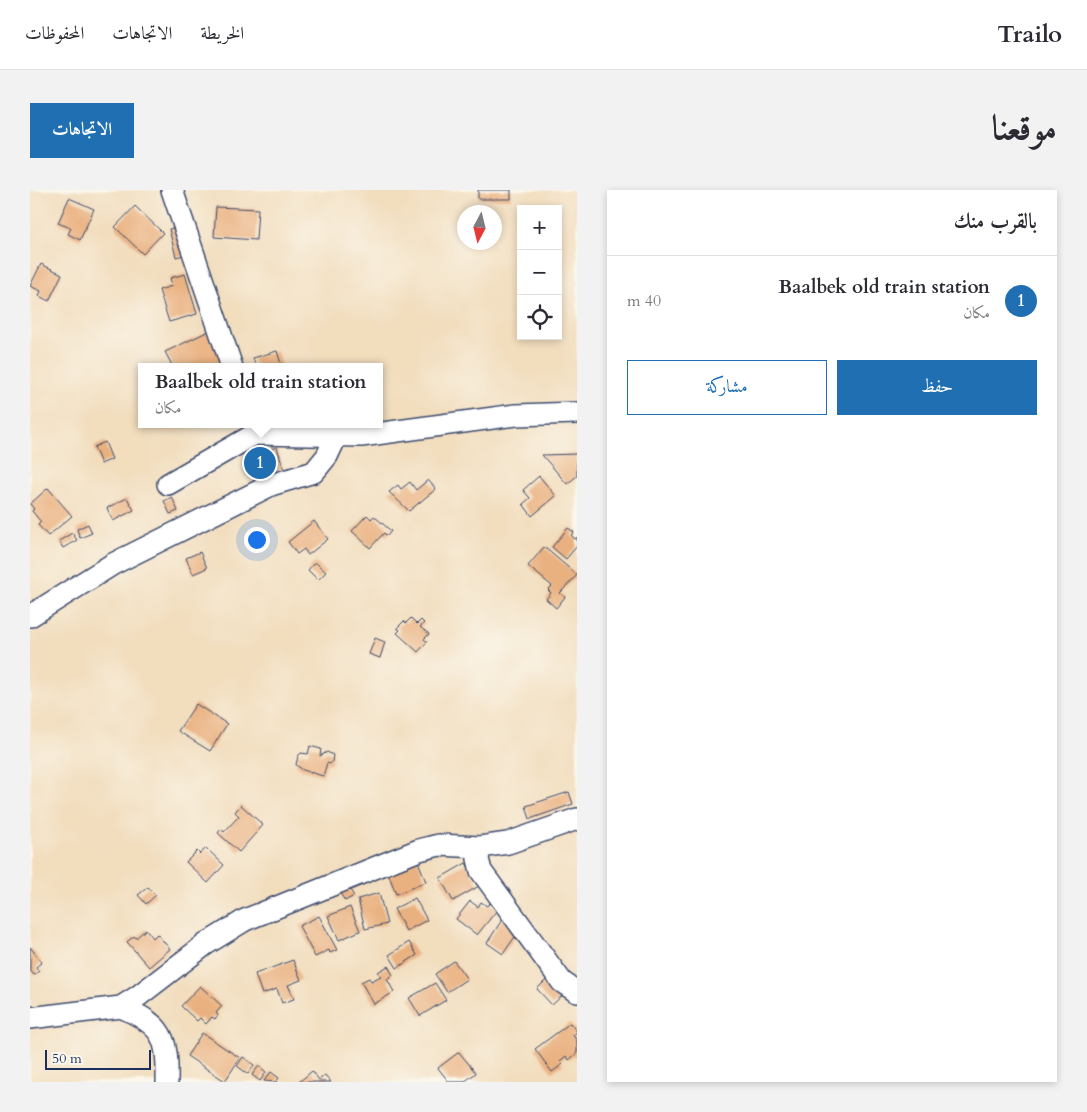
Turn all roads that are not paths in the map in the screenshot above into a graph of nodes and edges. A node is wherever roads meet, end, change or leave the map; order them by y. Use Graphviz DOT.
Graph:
graph roads {
  1 [pos="172,190"];
  2 [pos="231,363"];
  3 [pos="577,413"];
  4 [pos="254,429"];
  5 [pos="336,436"];
  6 [pos="168,484"];
  7 [pos="30,616"];
  8 [pos="577,819"];
  9 [pos="480,847"];
  10 [pos="577,992"];
  11 [pos="121,1007"];
  12 [pos="30,1018"];
  13 [pos="167,1082"];
  1 -- 2 [label="street"];
  3 -- 5 [label="street"];
  4 -- 5 [label="street"];
  4 -- 6 [label="street"];
  5 -- 7 [label="street"];
  8 -- 9 [label="street"];
  9 -- 10 [label="street"];
  9 -- 11 [label="street"];
  11 -- 12 [label="street"];
  11 -- 13 [label="street"];
}
